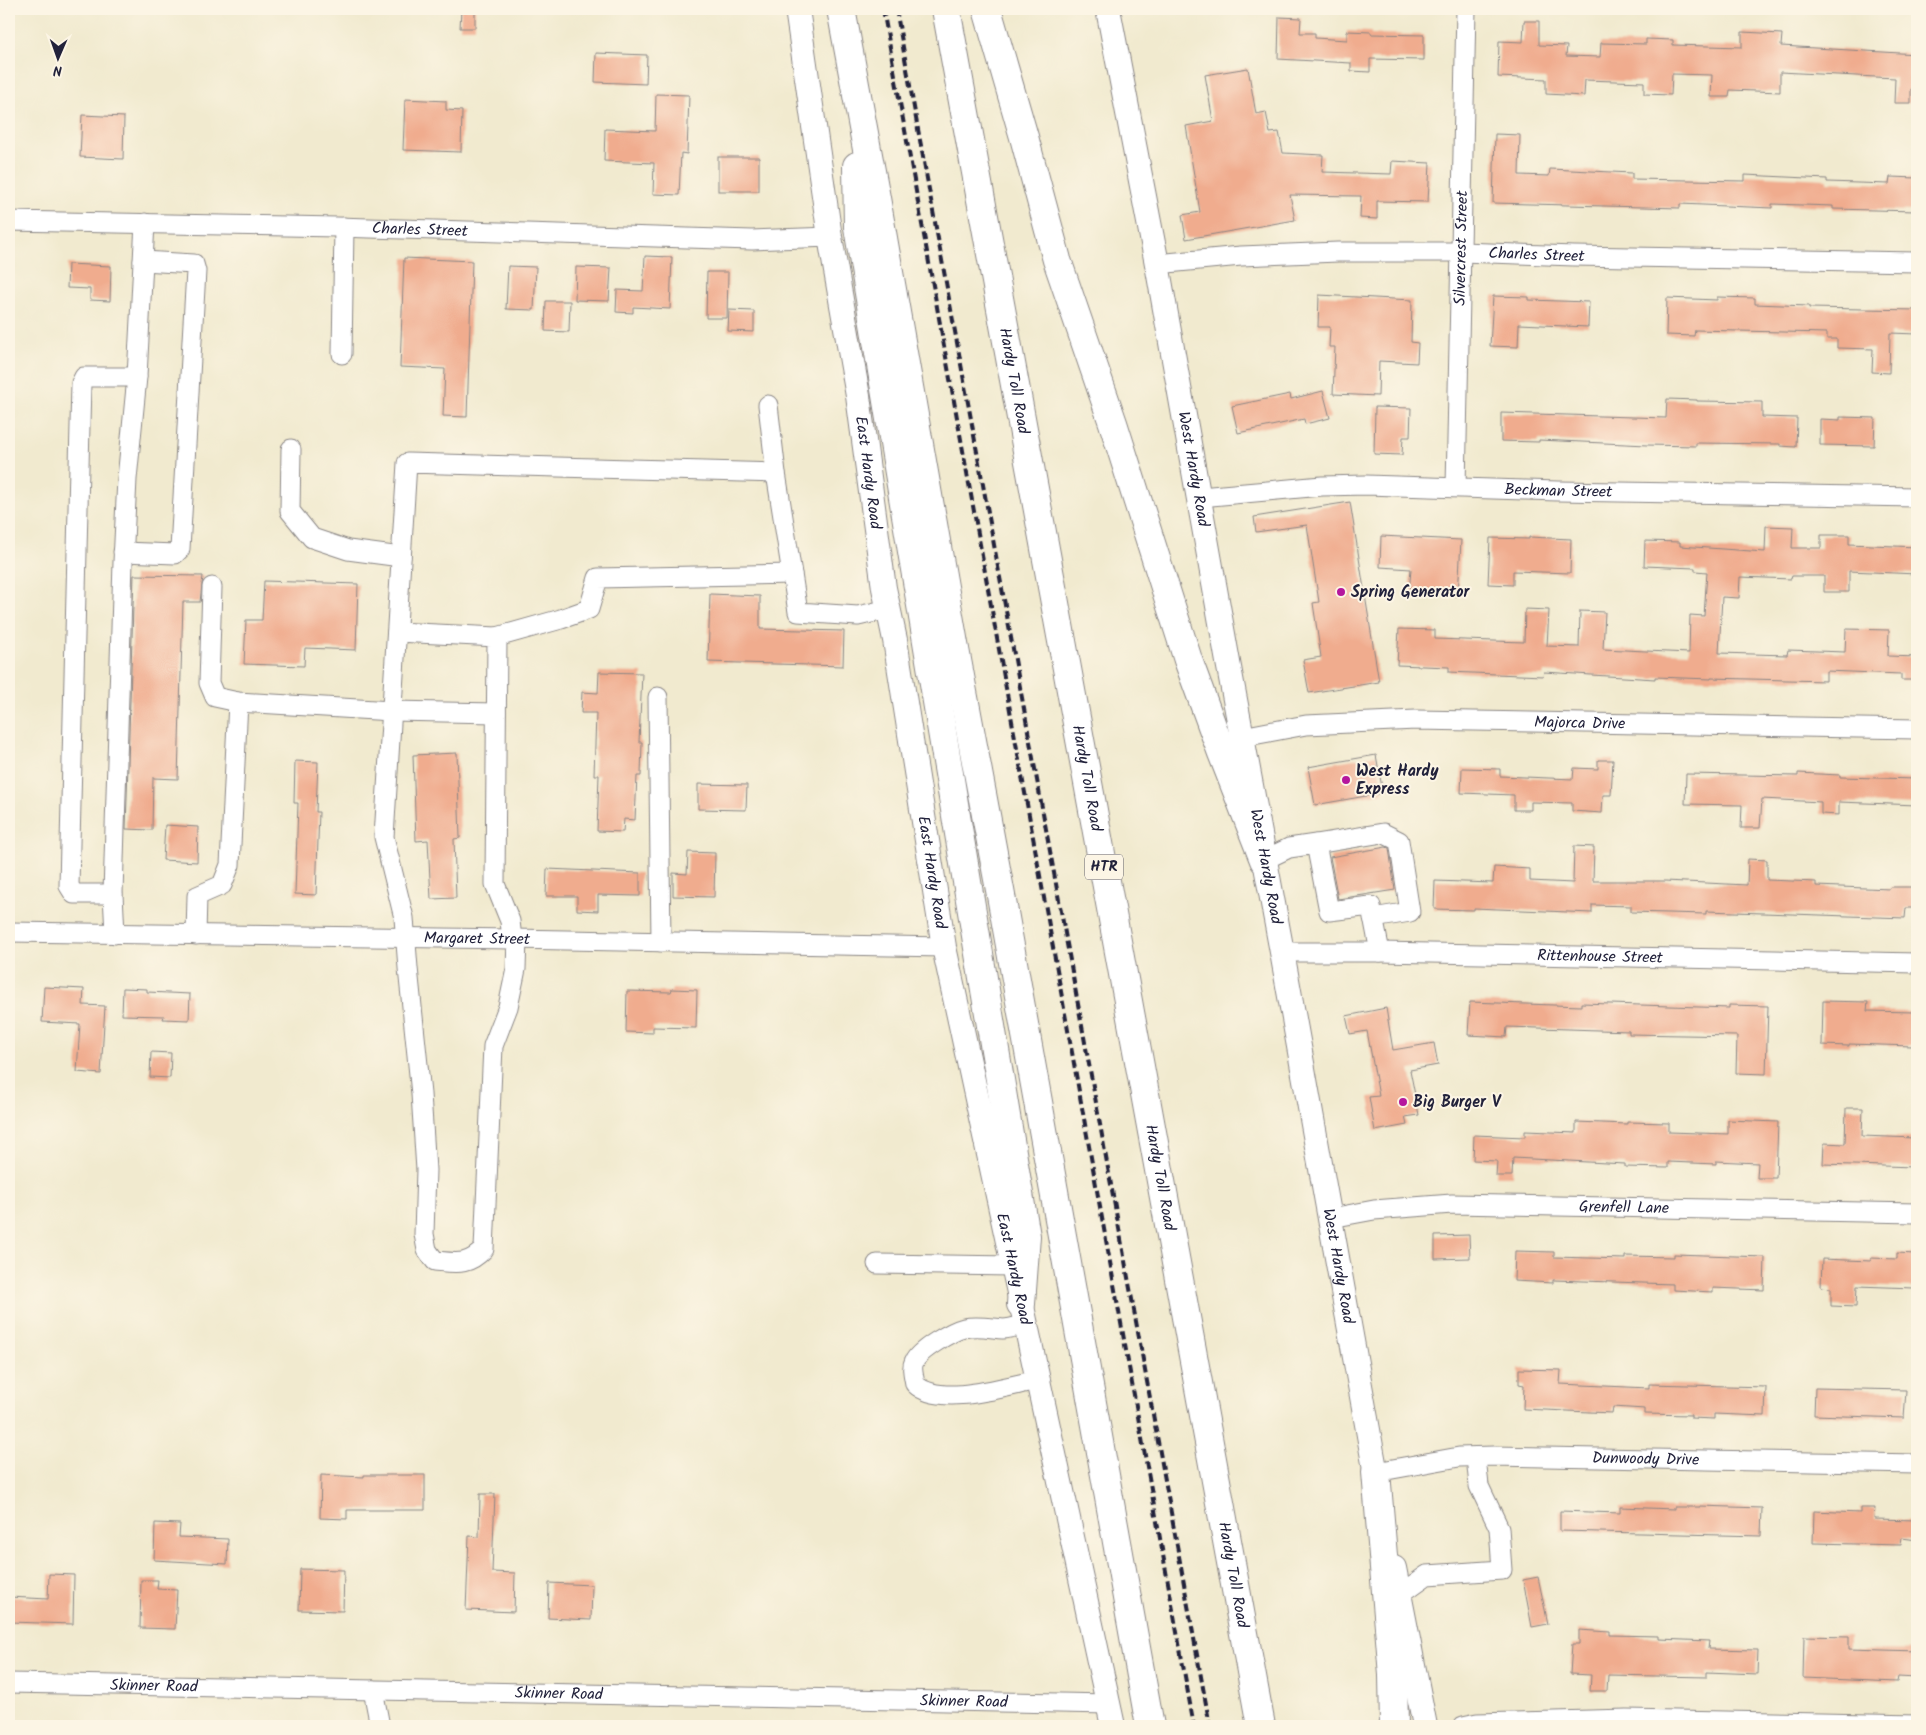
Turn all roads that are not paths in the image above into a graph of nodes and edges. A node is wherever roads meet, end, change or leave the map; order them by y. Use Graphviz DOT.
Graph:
graph roads {
  1 [pos="797,9"];
  2 [pos="842,9"];
  3 [pos="946,9"];
  4 [pos="987,9"];
  5 [pos="1108,9"];
  6 [pos="1466,9"];
  7 [pos="856,82"];
  8 [pos="9,221"];
  9 [pos="145,223"];
  10 [pos="344,227"];
  11 [pos="830,237"];
  12 [pos="1461,252"];
  13 [pos="143,261"];
  14 [pos="1917,262"];
  15 [pos="1157,264"];
  16 [pos="342,354"];
  17 [pos="137,377"];
  18 [pos="768,405"];
  19 [pos="291,449"];
  20 [pos="776,473"];
  21 [pos="1456,488"];
  22 [pos="1200,497"];
  23 [pos="1917,497"];
  24 [pos="123,552"];
  25 [pos="401,557"];
  26 [pos="792,574"];
  27 [pos="212,586"];
  28 [pos="888,609"];
  29 [pos="397,632"];
  30 [pos="497,637"];
  31 [pos="658,697"];
  32 [pos="238,702"];
  33 [pos="392,711"];
  34 [pos="496,712"];
  35 [pos="1917,729"];
  36 [pos="1242,737"];
  37 [pos="1316,844"];
  38 [pos="1264,860"];
  39 [pos="113,894"];
  40 [pos="1373,918"];
  41 [pos="9,932"];
  42 [pos="115,934"];
  43 [pos="196,935"];
  44 [pos="405,938"];
  45 [pos="514,939"];
  46 [pos="661,942"];
  47 [pos="944,948"];
  48 [pos="1282,952"];
  49 [pos="1380,952"];
  50 [pos="1917,963"];
  51 [pos="1917,1213"];
  52 [pos="1331,1218"];
  53 [pos="877,1264"];
  54 [pos="1013,1266"];
  55 [pos="1023,1314"];
  56 [pos="1038,1380"];
  57 [pos="1476,1456"];
  58 [pos="1917,1464"];
  59 [pos="1376,1472"];
  60 [pos="1399,1594"];
  61 [pos="9,1683"];
  62 [pos="373,1690"];
  63 [pos="1111,1715"];
  64 [pos="1534,1724"];
  65 [pos="1917,1725"];
  66 [pos="380,1726"];
  67 [pos="1150,1726"];
  68 [pos="1261,1726"];
  69 [pos="1394,1726"];
  70 [pos="1425,1726"];
  71 [pos="1463,1726"];
  1 -- 11 [label="main road, East Hardy Road"];
  2 -- 7 [label="highway"];
  3 -- 68 [label="highway, Hardy Toll Road / HTR"];
  4 -- 38 [label="highway"];
  5 -- 15 [label="main road, West Hardy Road"];
  6 -- 12 [label="street, Silvercrest Street"];
  7 -- 55 [label="highway"];
  7 -- 67 [label="highway"];
  8 -- 9 [label="street, Charles Street"];
  9 -- 10 [label="street, Charles Street"];
  9 -- 13 [label="street"];
  10 -- 11 [label="street, Charles Street"];
  10 -- 16 [label="street"];
  11 -- 28 [label="main road, East Hardy Road"];
  12 -- 14 [label="street, Charles Street"];
  12 -- 15 [label="street, Charles Street"];
  12 -- 21 [label="street, Silvercrest Street"];
  13 -- 17 [label="street"];
  13 -- 24 [label="street"];
  15 -- 22 [label="main road, West Hardy Road"];
  17 -- 24 [label="street"];
  17 -- 39 [label="street"];
  18 -- 20 [label="street"];
  19 -- 25 [label="street"];
  20 -- 25 [label="street"];
  20 -- 26 [label="street"];
  21 -- 22 [label="street, Beckman Street"];
  21 -- 23 [label="street, Beckman Street"];
  22 -- 36 [label="main road, West Hardy Road"];
  24 -- 39 [label="street"];
  25 -- 29 [label="street"];
  26 -- 28 [label="street"];
  26 -- 30 [label="street"];
  27 -- 32 [label="street"];
  28 -- 47 [label="main road, East Hardy Road"];
  29 -- 30 [label="street"];
  29 -- 33 [label="street"];
  30 -- 34 [label="street"];
  31 -- 46 [label="street"];
  32 -- 33 [label="street"];
  32 -- 43 [label="street"];
  33 -- 34 [label="street"];
  33 -- 44 [label="street"];
  34 -- 45 [label="street"];
  35 -- 36 [label="street, Majorca Drive"];
  36 -- 38 [label="main road, West Hardy Road"];
  37 -- 38 [label="street"];
  37 -- 40 [label="street"];
  37 -- 40 [label="street"];
  38 -- 48 [label="main road, West Hardy Road"];
  39 -- 42 [label="street"];
  40 -- 49 [label="street"];
  41 -- 42 [label="street, Margaret Street"];
  42 -- 43 [label="street, Margaret Street"];
  43 -- 44 [label="street, Margaret Street"];
  44 -- 45 [label="street, Margaret Street"];
  44 -- 45 [label="street"];
  45 -- 46 [label="street, Margaret Street"];
  46 -- 47 [label="street, Margaret Street"];
  47 -- 54 [label="main road, East Hardy Road"];
  48 -- 49 [label="street, Rittenhouse Street"];
  48 -- 52 [label="main road, West Hardy Road"];
  49 -- 50 [label="street, Rittenhouse Street"];
  51 -- 52 [label="street, Grenfell Lane"];
  52 -- 59 [label="main road, West Hardy Road"];
  53 -- 54 [label="street"];
  54 -- 55 [label="main road, East Hardy Road"];
  55 -- 56 [label="main road, East Hardy Road"];
  55 -- 56 [label="street"];
  56 -- 63 [label="main road, East Hardy Road"];
  57 -- 58 [label="street, Dunwoody Drive"];
  57 -- 59 [label="street, Dunwoody Drive"];
  57 -- 60 [label="street"];
  59 -- 60 [label="main road, West Hardy Road"];
  59 -- 69 [label="highway"];
  60 -- 70 [label="main road, West Hardy Road"];
  61 -- 62 [label="street, Skinner Road"];
  62 -- 63 [label="street, Skinner Road"];
  62 -- 66 [label="street"];
  64 -- 65 [label="street"];
  64 -- 71 [label="street"];
}
